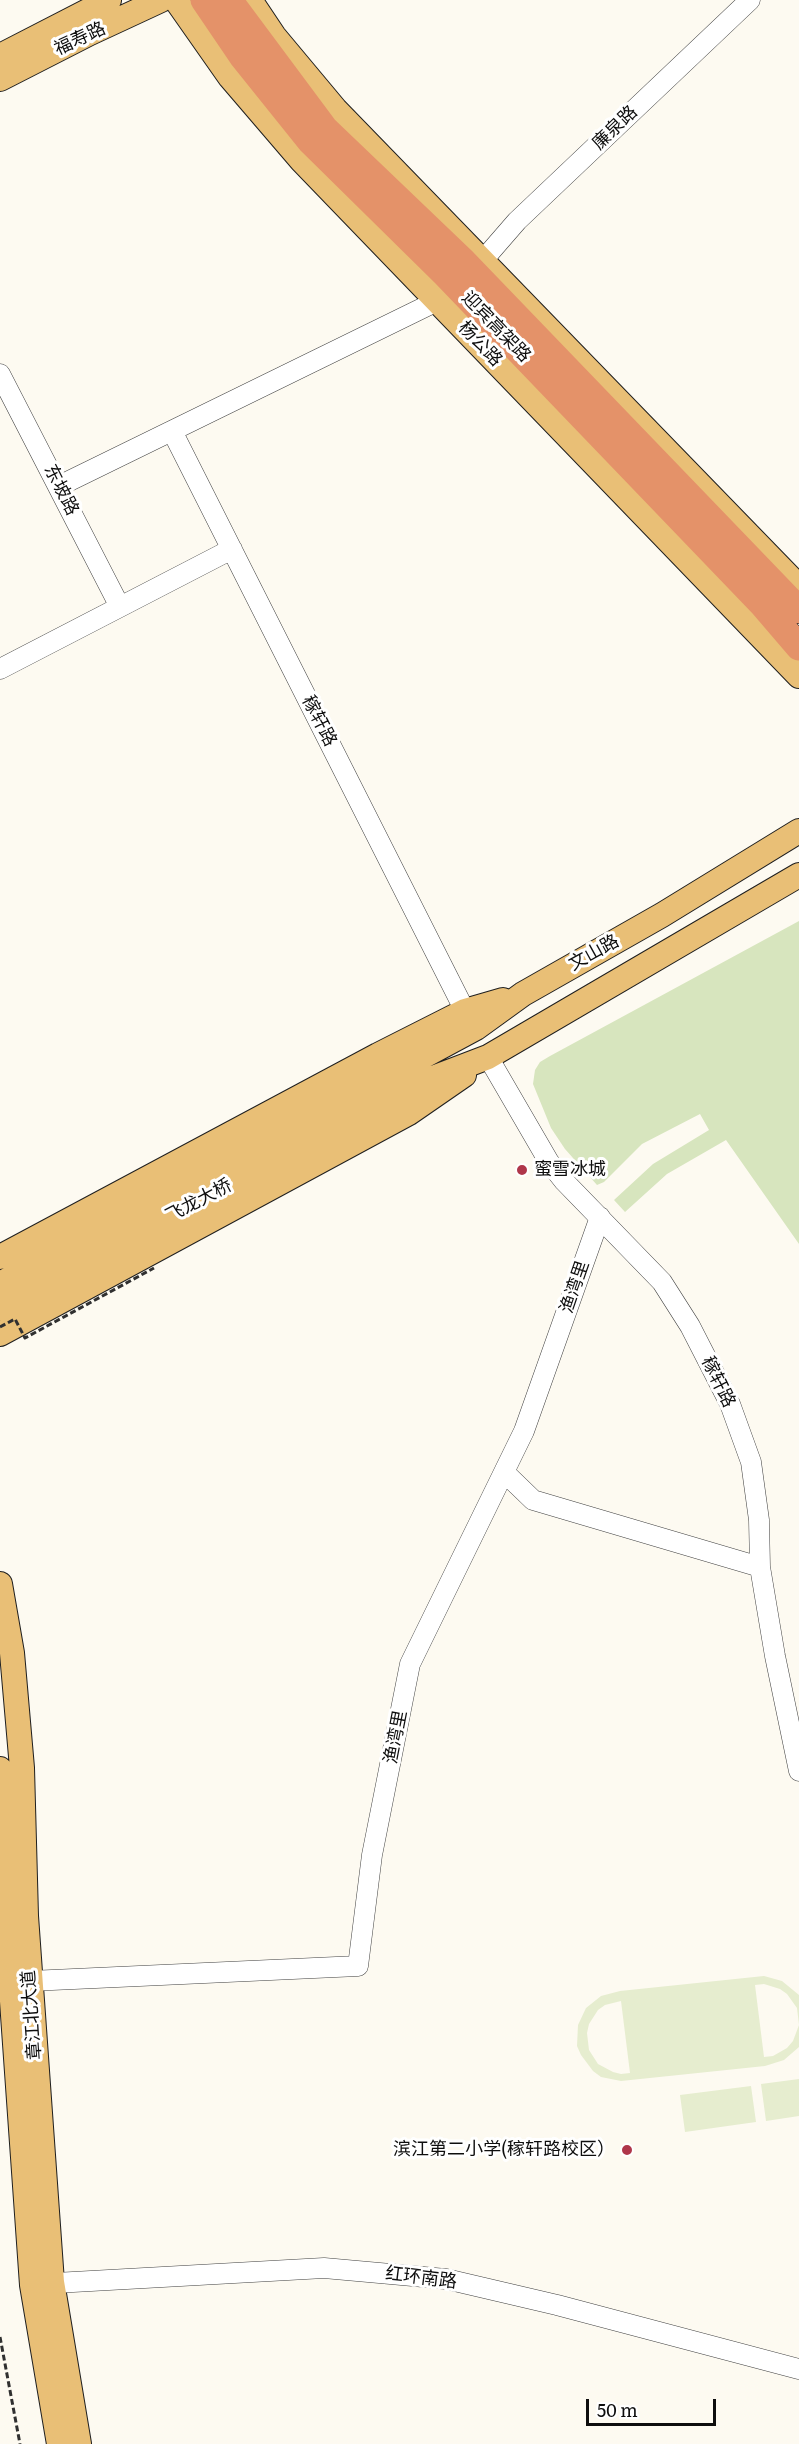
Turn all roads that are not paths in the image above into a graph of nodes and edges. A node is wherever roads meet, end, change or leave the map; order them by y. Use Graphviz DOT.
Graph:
graph roads {
  1 [pos="109,0"];
  2 [pos="161,0"];
  3 [pos="176,0"];
  4 [pos="204,0"];
  5 [pos="229,0"];
  6 [pos="250,0"];
  7 [pos="750,0"];
  8 [pos="0,56"];
  9 [pos="0,79"];
  10 [pos="484,260"];
  11 [pos="437,301"];
  12 [pos="0,374"];
  13 [pos="172,431"];
  14 [pos="59,486"];
  15 [pos="232,549"];
  16 [pos="799,587"];
  17 [pos="120,607"];
  18 [pos="799,610"];
  19 [pos="799,646"];
  20 [pos="0,669"];
  21 [pos="799,676"];
  22 [pos="799,831"];
  23 [pos="799,875"];
  24 [pos="522,993"];
  25 [pos="465,1011"];
  26 [pos="488,1058"];
  27 [pos="394,1085"];
  28 [pos="600,1217"];
  29 [pos="0,1257"];
  30 [pos="0,1284"];
  31 [pos="0,1308"];
  32 [pos="0,1335"];
  33 [pos="504,1472"];
  34 [pos="760,1567"];
  35 [pos="0,1584"];
  36 [pos="0,1769"];
  37 [pos="799,1771"];
  38 [pos="30,1981"];
  39 [pos="42,2284"];
  40 [pos="799,2369"];
  41 [pos="59,2444"];
  42 [pos="79,2444"];
  1 -- 8 [label="main road, 福寿路"];
  2 -- 9 [label="main road, 福寿路"];
  3 -- 11 [label="main road, 杨公路"];
  4 -- 19 [label="highway, 迎宾高架路"];
  5 -- 18 [label="highway, 迎宾高架路"];
  6 -- 10 [label="main road"];
  7 -- 10 [label="street, 廉泉路"];
  10 -- 16 [label="main road"];
  11 -- 13 [label="street"];
  11 -- 21 [label="main road, 杨公路"];
  12 -- 14 [label="street, 东坡路"];
  13 -- 14 [label="street"];
  13 -- 15 [label="street, 稼轩路"];
  14 -- 17 [label="street, 东坡路"];
  15 -- 17 [label="street"];
  15 -- 25 [label="street, 稼轩路"];
  17 -- 20 [label="street"];
  22 -- 24 [label="main road, 文山路"];
  23 -- 26 [label="main road, 文山路"];
  24 -- 25 [label="main road"];
  24 -- 27 [label="main road, 文山路"];
  25 -- 29 [label="main road"];
  26 -- 27 [label="main road, 文山路"];
  26 -- 28 [label="street, 稼轩路"];
  26 -- 32 [label="main road"];
  27 -- 30 [label="main road, 飞龙大桥"];
  27 -- 31 [label="main road, 飞龙大桥"];
  28 -- 33 [label="street, 渔湾里"];
  28 -- 34 [label="street, 稼轩路"];
  33 -- 34 [label="street"];
  33 -- 38 [label="street, 渔湾里"];
  34 -- 37 [label="street, 稼轩路"];
  35 -- 38 [label="main road, 章江北大道"];
  36 -- 39 [label="main road, 章江北大道"];
  38 -- 39 [label="main road, 章江北大道"];
  39 -- 40 [label="street, 红环南路"];
  39 -- 41 [label="main road, 章江北大道"];
  39 -- 42 [label="main road, 章江北大道"];
}
